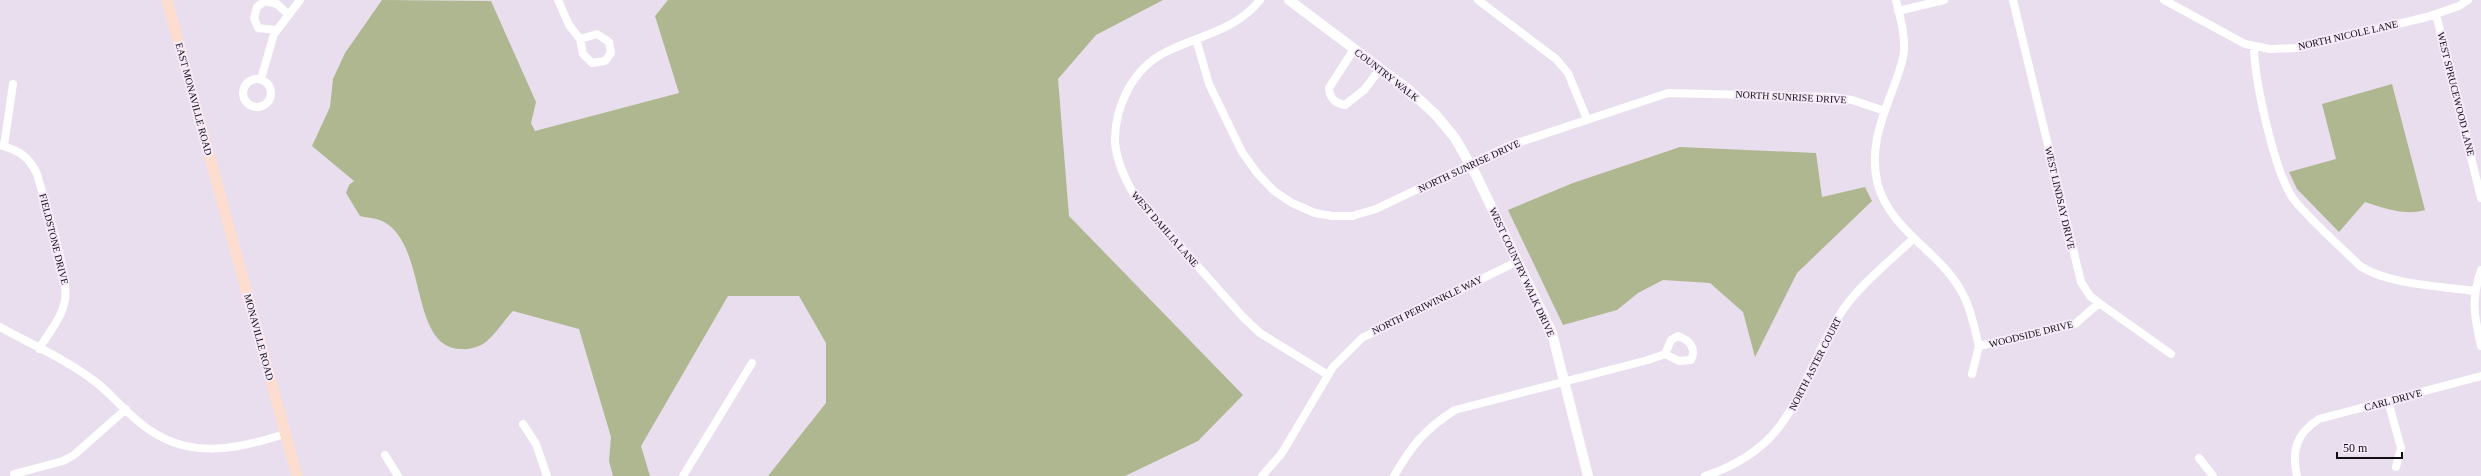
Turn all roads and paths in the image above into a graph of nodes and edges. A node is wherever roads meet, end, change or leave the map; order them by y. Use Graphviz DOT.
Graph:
graph roads {
  1 [pos="167,0"];
  2 [pos="300,0"];
  3 [pos="558,0"];
  4 [pos="1260,0"];
  5 [pos="1288,0"];
  6 [pos="1478,0"];
  7 [pos="1896,0"];
  8 [pos="1944,0"];
  9 [pos="2013,0"];
  10 [pos="2164,0"];
  11 [pos="2468,0"];
  12 [pos="1898,11"];
  13 [pos="289,14"];
  14 [pos="2436,14"];
  15 [pos="276,30"];
  16 [pos="580,38"];
  17 [pos="1196,39"];
  18 [pos="2254,46"];
  19 [pos="1354,49"];
  20 [pos="1380,69"];
  21 [pos="261,79"];
  22 [pos="13,84"];
  23 [pos="1885,111"];
  24 [pos="1586,119"];
  25 [pos="2,145"];
  26 [pos="1470,164"];
  27 [pos="2480,193"];
  28 [pos="221,199"];
  29 [pos="1914,238"];
  30 [pos="1518,261"];
  31 [pos="2481,270"];
  32 [pos="2474,291"];
  33 [pos="2099,303"];
  34 [pos="0,327"];
  35 [pos="1979,346"];
  36 [pos="2481,346"];
  37 [pos="39,349"];
  38 [pos="1665,354"];
  39 [pos="2171,354"];
  40 [pos="752,363"];
  41 [pos="1972,374"];
  42 [pos="1328,375"];
  43 [pos="2481,376"];
  44 [pos="1565,381"];
  45 [pos="2388,401"];
  46 [pos="126,409"];
  47 [pos="523,424"];
  48 [pos="285,434"];
  49 [pos="385,455"];
  50 [pos="2199,458"];
  51 [pos="2396,467"];
  52 [pos="14,474"];
  53 [pos="297,476"];
  54 [pos="398,476"];
  55 [pos="547,476"];
  56 [pos="684,476"];
  57 [pos="1262,476"];
  58 [pos="1394,476"];
  59 [pos="1588,476"];
  60 [pos="1705,476"];
  61 [pos="2213,476"];
  62 [pos="2297,476"];
  1 -- 28 [label="main road, EAST MONAVILLE ROAD"];
  2 -- 13 [label="street"];
  3 -- 16 [label="street"];
  4 -- 17 [label="street, WEST DAHLIA LANE"];
  5 -- 19 [label="street, COUNTRY WALK"];
  6 -- 24 [label="street"];
  7 -- 12 [label="street"];
  8 -- 12 [label="street"];
  9 -- 33 [label="street, WEST LINDSAY DRIVE"];
  10 -- 18 [label="street, NORTH NICOLE LANE"];
  11 -- 14 [label="street, NORTH NICOLE LANE"];
  12 -- 23 [label="street"];
  13 -- 15 [label="street"];
  13 -- 15 [label="street"];
  14 -- 18 [label="street, NORTH NICOLE LANE"];
  14 -- 27 [label="street, WEST SPRUCEWOOD LANE"];
  15 -- 21 [label="street"];
  16 -- 16 [label="street"];
  17 -- 26 [label="street, NORTH SUNRISE DRIVE"];
  17 -- 42 [label="street, WEST DAHLIA LANE"];
  18 -- 32 [label="street"];
  19 -- 20 [label="street, COUNTRY WALK"];
  19 -- 20 [label="street"];
  20 -- 26 [label="street, COUNTRY WALK"];
  22 -- 25 [label="street"];
  23 -- 24 [label="street, NORTH SUNRISE DRIVE"];
  23 -- 29 [label="street"];
  24 -- 26 [label="street, NORTH SUNRISE DRIVE"];
  25 -- 37 [label="street, FIELDSTONE DRIVE"];
  26 -- 30 [label="street, WEST COUNTRY WALK DRIVE"];
  28 -- 48 [label="main road, MONAVILLE ROAD"];
  29 -- 35 [label="street"];
  29 -- 60 [label="street, NORTH ASTER COURT"];
  30 -- 42 [label="street, NORTH PERIWINKLE WAY"];
  30 -- 44 [label="street, WEST COUNTRY WALK DRIVE"];
  31 -- 32 [label="street"];
  32 -- 36 [label="street"];
  33 -- 35 [label="street, WOODSIDE DRIVE"];
  33 -- 39 [label="street, WEST LINDSAY DRIVE"];
  34 -- 37 [label="street"];
  35 -- 41 [label="street"];
  37 -- 46 [label="street"];
  38 -- 44 [label="street"];
  40 -- 56 [label="street"];
  42 -- 57 [label="street, NORTH PERIWINKLE WAY"];
  43 -- 45 [label="street, CARL DRIVE"];
  44 -- 58 [label="street"];
  44 -- 59 [label="street, WEST COUNTRY WALK DRIVE"];
  45 -- 51 [label="street"];
  45 -- 62 [label="street, CARL DRIVE"];
  46 -- 48 [label="street"];
  46 -- 52 [label="street"];
  47 -- 55 [label="street"];
  48 -- 53 [label="main road, MONAVILLE ROAD"];
  49 -- 54 [label="street"];
  50 -- 61 [label="street"];
}
